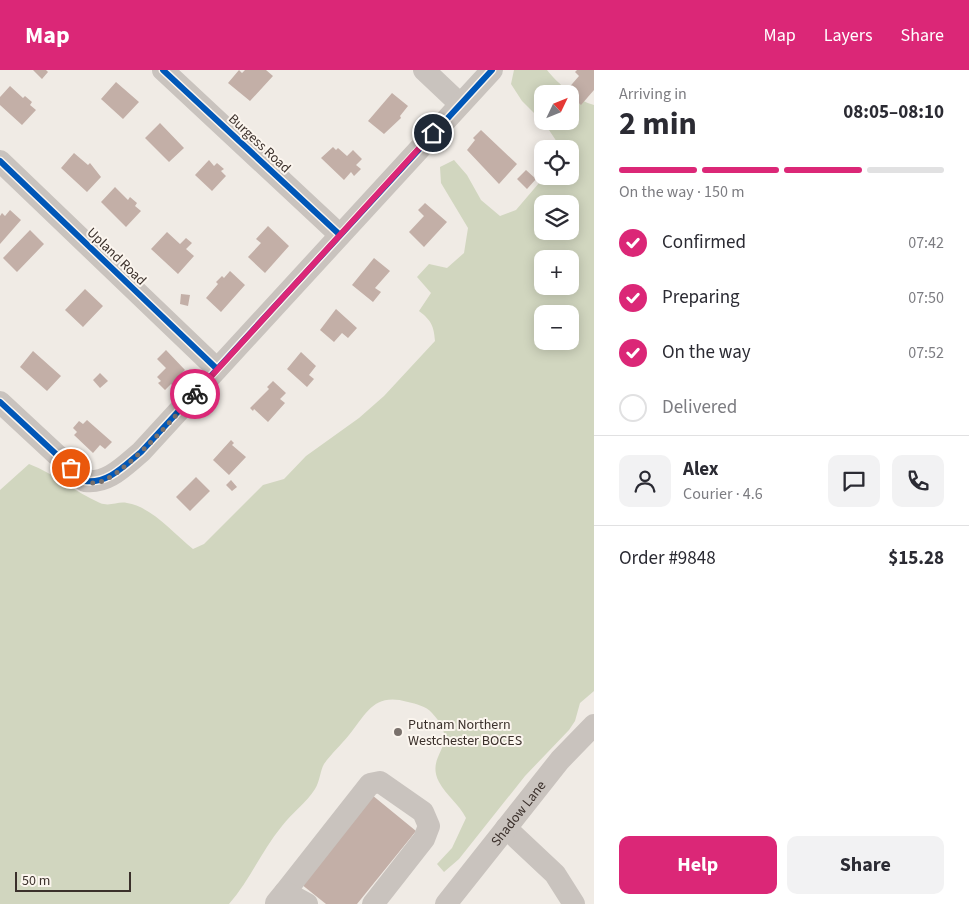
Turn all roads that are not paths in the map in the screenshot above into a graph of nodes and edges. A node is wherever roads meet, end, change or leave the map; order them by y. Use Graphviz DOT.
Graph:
graph roads {
  1 [pos="163,70"];
  2 [pos="424,70"];
  3 [pos="492,70"];
  4 [pos="460,104"];
  5 [pos="0,161"];
  6 [pos="340,235"];
  7 [pos="217,369"];
  8 [pos="0,402"];
  9 [pos="594,726"];
  10 [pos="506,828"];
  11 [pos="280,898"];
  12 [pos="306,904"];
  13 [pos="373,904"];
  14 [pos="446,904"];
  15 [pos="574,904"];
  1 -- 6 [label="street, Burgess Road"];
  2 -- 4 [label="street"];
  3 -- 4 [label="street"];
  4 -- 6 [label="street"];
  5 -- 7 [label="street, Upland Road"];
  6 -- 7 [label="street"];
  7 -- 8 [label="street"];
  9 -- 10 [label="street, Shadow Lane"];
  10 -- 14 [label="street, Shadow Lane"];
  10 -- 15 [label="street"];
  11 -- 12 [label="street"];
  11 -- 13 [label="street"];
}
